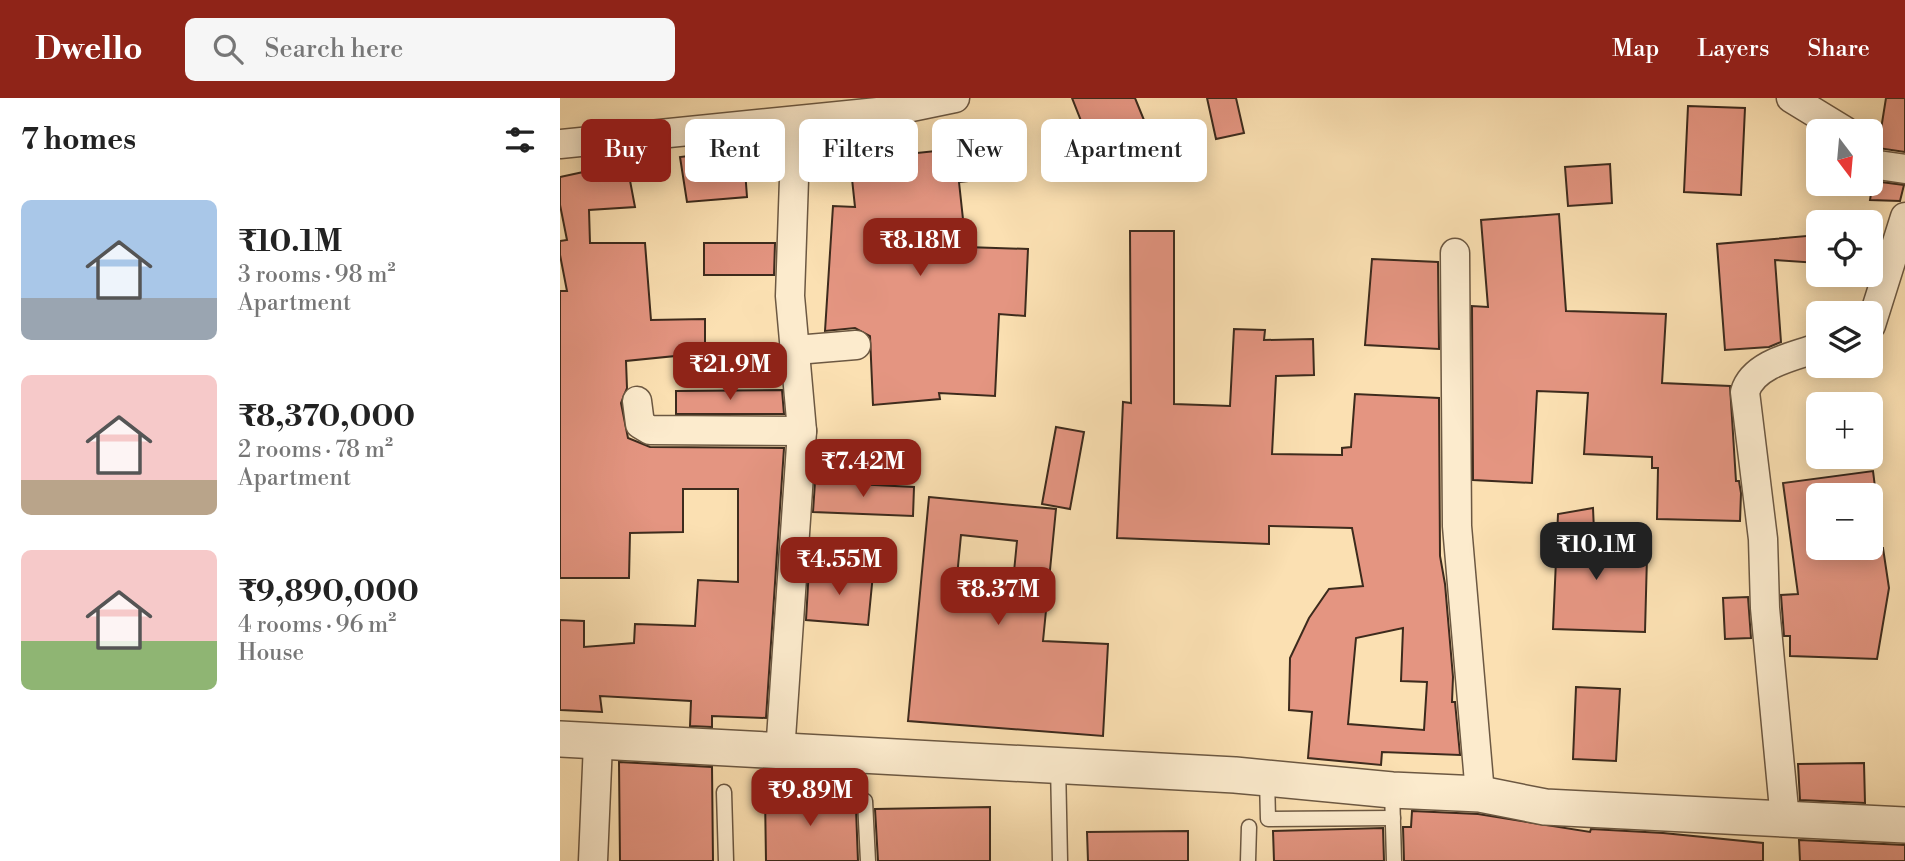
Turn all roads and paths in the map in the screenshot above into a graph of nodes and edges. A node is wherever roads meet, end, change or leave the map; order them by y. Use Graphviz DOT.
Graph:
graph roads {
  1 [pos="955,98"];
  2 [pos="1791,98"];
  3 [pos="1825,119"];
  4 [pos="796,121"];
  5 [pos="560,144"];
  6 [pos="1883,165"];
  7 [pos="1905,169"];
  8 [pos="1905,218"];
  9 [pos="1455,253"];
  10 [pos="1879,301"];
  11 [pos="856,345"];
  12 [pos="796,350"];
  13 [pos="1806,352"];
  14 [pos="637,401"];
  15 [pos="802,431"];
  16 [pos="560,739"];
  17 [pos="598,743"];
  18 [pos="780,753"];
  19 [pos="1058,764"];
  20 [pos="724,792"];
  21 [pos="1480,794"];
  22 [pos="865,801"];
  23 [pos="1392,804"];
  24 [pos="1785,820"];
  25 [pos="1905,825"];
  26 [pos="1250,827"];
  27 [pos="593,861"];
  28 [pos="726,861"];
  29 [pos="868,861"];
  30 [pos="1060,861"];
  31 [pos="1248,861"];
  32 [pos="1394,861"];
  1 -- 4 [label="street"];
  2 -- 3 [label="street"];
  4 -- 5 [label="street"];
  4 -- 12 [label="street"];
  6 -- 7 [label="street"];
  8 -- 10 [label="street"];
  9 -- 21 [label="street"];
  11 -- 12 [label="street"];
  12 -- 15 [label="street"];
  13 -- 24 [label="street"];
  14 -- 15 [label="street"];
  15 -- 18 [label="street"];
  16 -- 17 [label="street"];
  17 -- 18 [label="street"];
  17 -- 27 [label="street"];
  18 -- 19 [label="street"];
  19 -- 23 [label="street"];
  19 -- 30 [label="lane"];
  20 -- 28 [label="lane"];
  21 -- 23 [label="street"];
  21 -- 24 [label="street"];
  22 -- 29 [label="lane"];
  23 -- 32 [label="lane"];
  24 -- 25 [label="street"];
  26 -- 31 [label="lane"];
}
